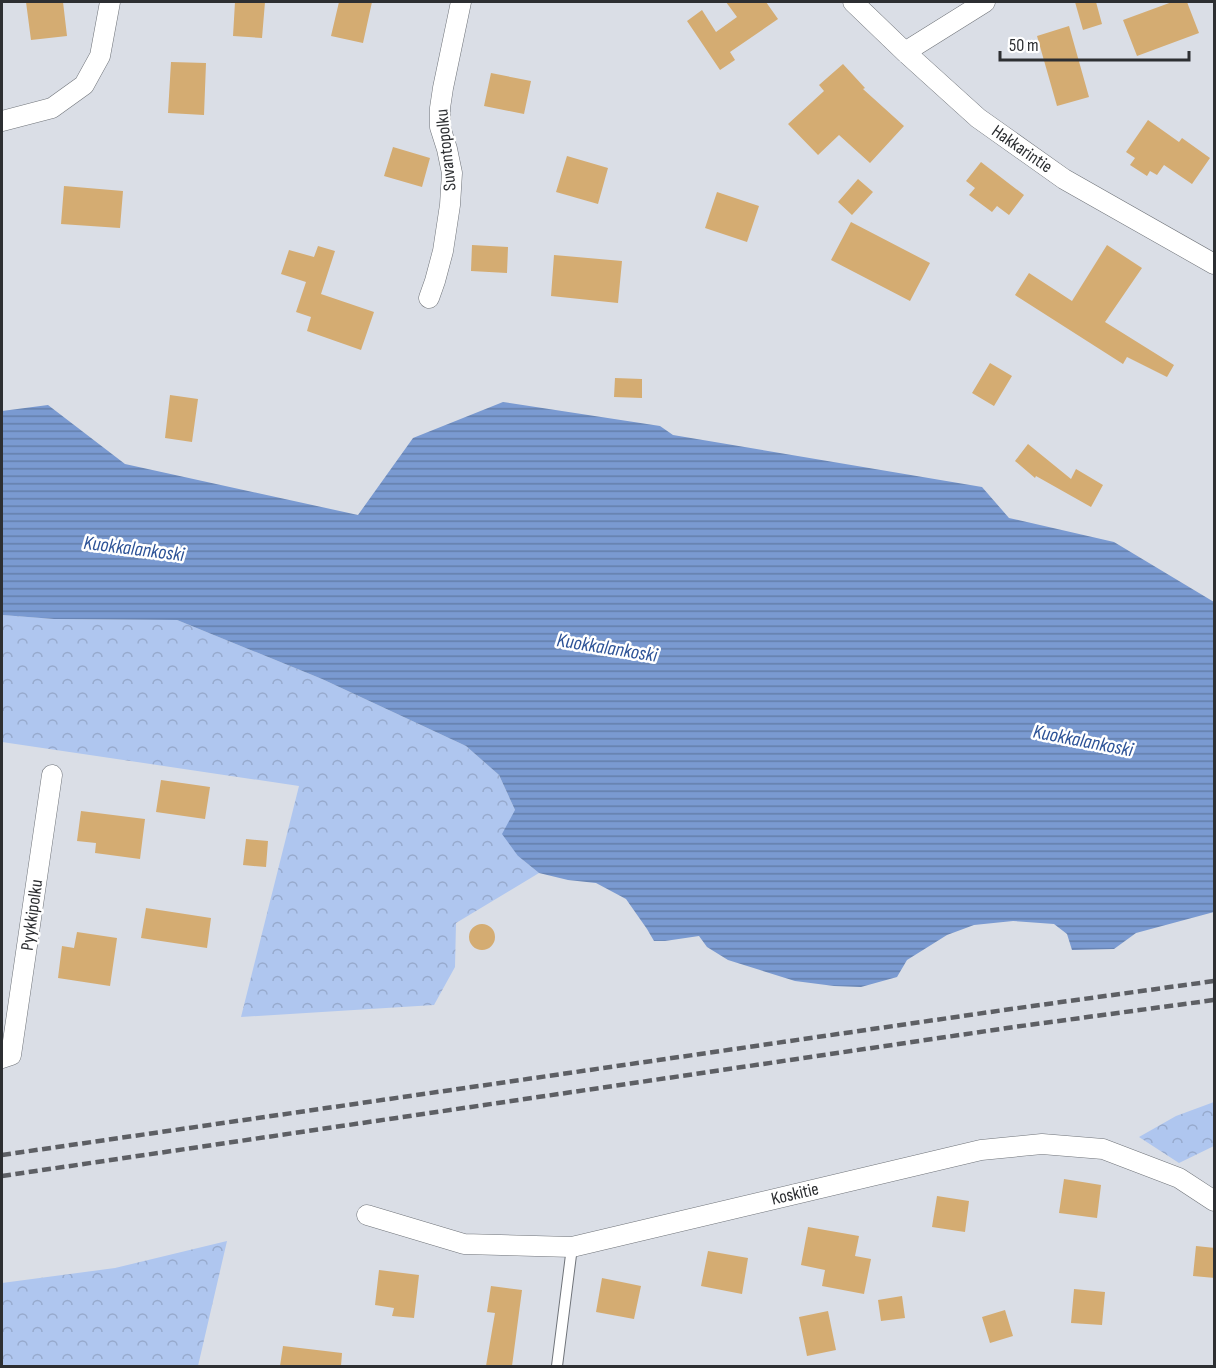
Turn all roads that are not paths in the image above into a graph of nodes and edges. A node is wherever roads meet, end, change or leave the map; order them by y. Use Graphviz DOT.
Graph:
graph roads {
  1 [pos="110,2"];
  2 [pos="461,2"];
  3 [pos="853,2"];
  4 [pos="985,2"];
  5 [pos="905,52"];
  6 [pos="2,121"];
  7 [pos="1215,264"];
  8 [pos="429,298"];
  9 [pos="52,775"];
  10 [pos="6,1057"];
  11 [pos="1215,1201"];
  12 [pos="367,1215"];
  13 [pos="572,1247"];
  14 [pos="556,1366"];
  1 -- 6 [label="street"];
  2 -- 8 [label="street, Suvantopolku"];
  3 -- 5 [label="street, Hakkarintie"];
  4 -- 5 [label="street"];
  5 -- 7 [label="street, Hakkarintie"];
  9 -- 10 [label="street, Pyykkipolku"];
  11 -- 13 [label="street, Koskitie"];
  12 -- 13 [label="street, Koskitie"];
  13 -- 14 [label="lane"];
}
